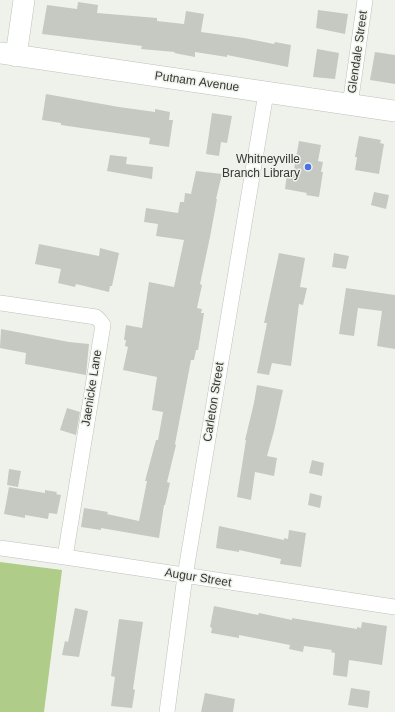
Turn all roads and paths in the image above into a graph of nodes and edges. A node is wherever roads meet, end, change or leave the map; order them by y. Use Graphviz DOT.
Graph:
graph roads {
  1 [pos="24,0"];
  2 [pos="365,0"];
  3 [pos="8,55"];
  4 [pos="266,92"];
  5 [pos="350,105"];
  6 [pos="395,111"];
  7 [pos="0,303"];
  8 [pos="0,548"];
  9 [pos="65,556"];
  10 [pos="185,576"];
  11 [pos="395,607"];
  12 [pos="166,712"];
  1 -- 3 [label="main road"];
  2 -- 5 [label="street, Glendale Street"];
  3 -- 4 [label="main road, Putnam Avenue"];
  4 -- 5 [label="main road, Putnam Avenue"];
  4 -- 10 [label="street, Carleton Street"];
  5 -- 6 [label="main road, Putnam Avenue"];
  7 -- 9 [label="street, Jaenicke Lane"];
  8 -- 9 [label="street, Augur Street"];
  9 -- 10 [label="street, Augur Street"];
  10 -- 11 [label="street, Augur Street"];
  10 -- 12 [label="street, Carleton Street"];
}
